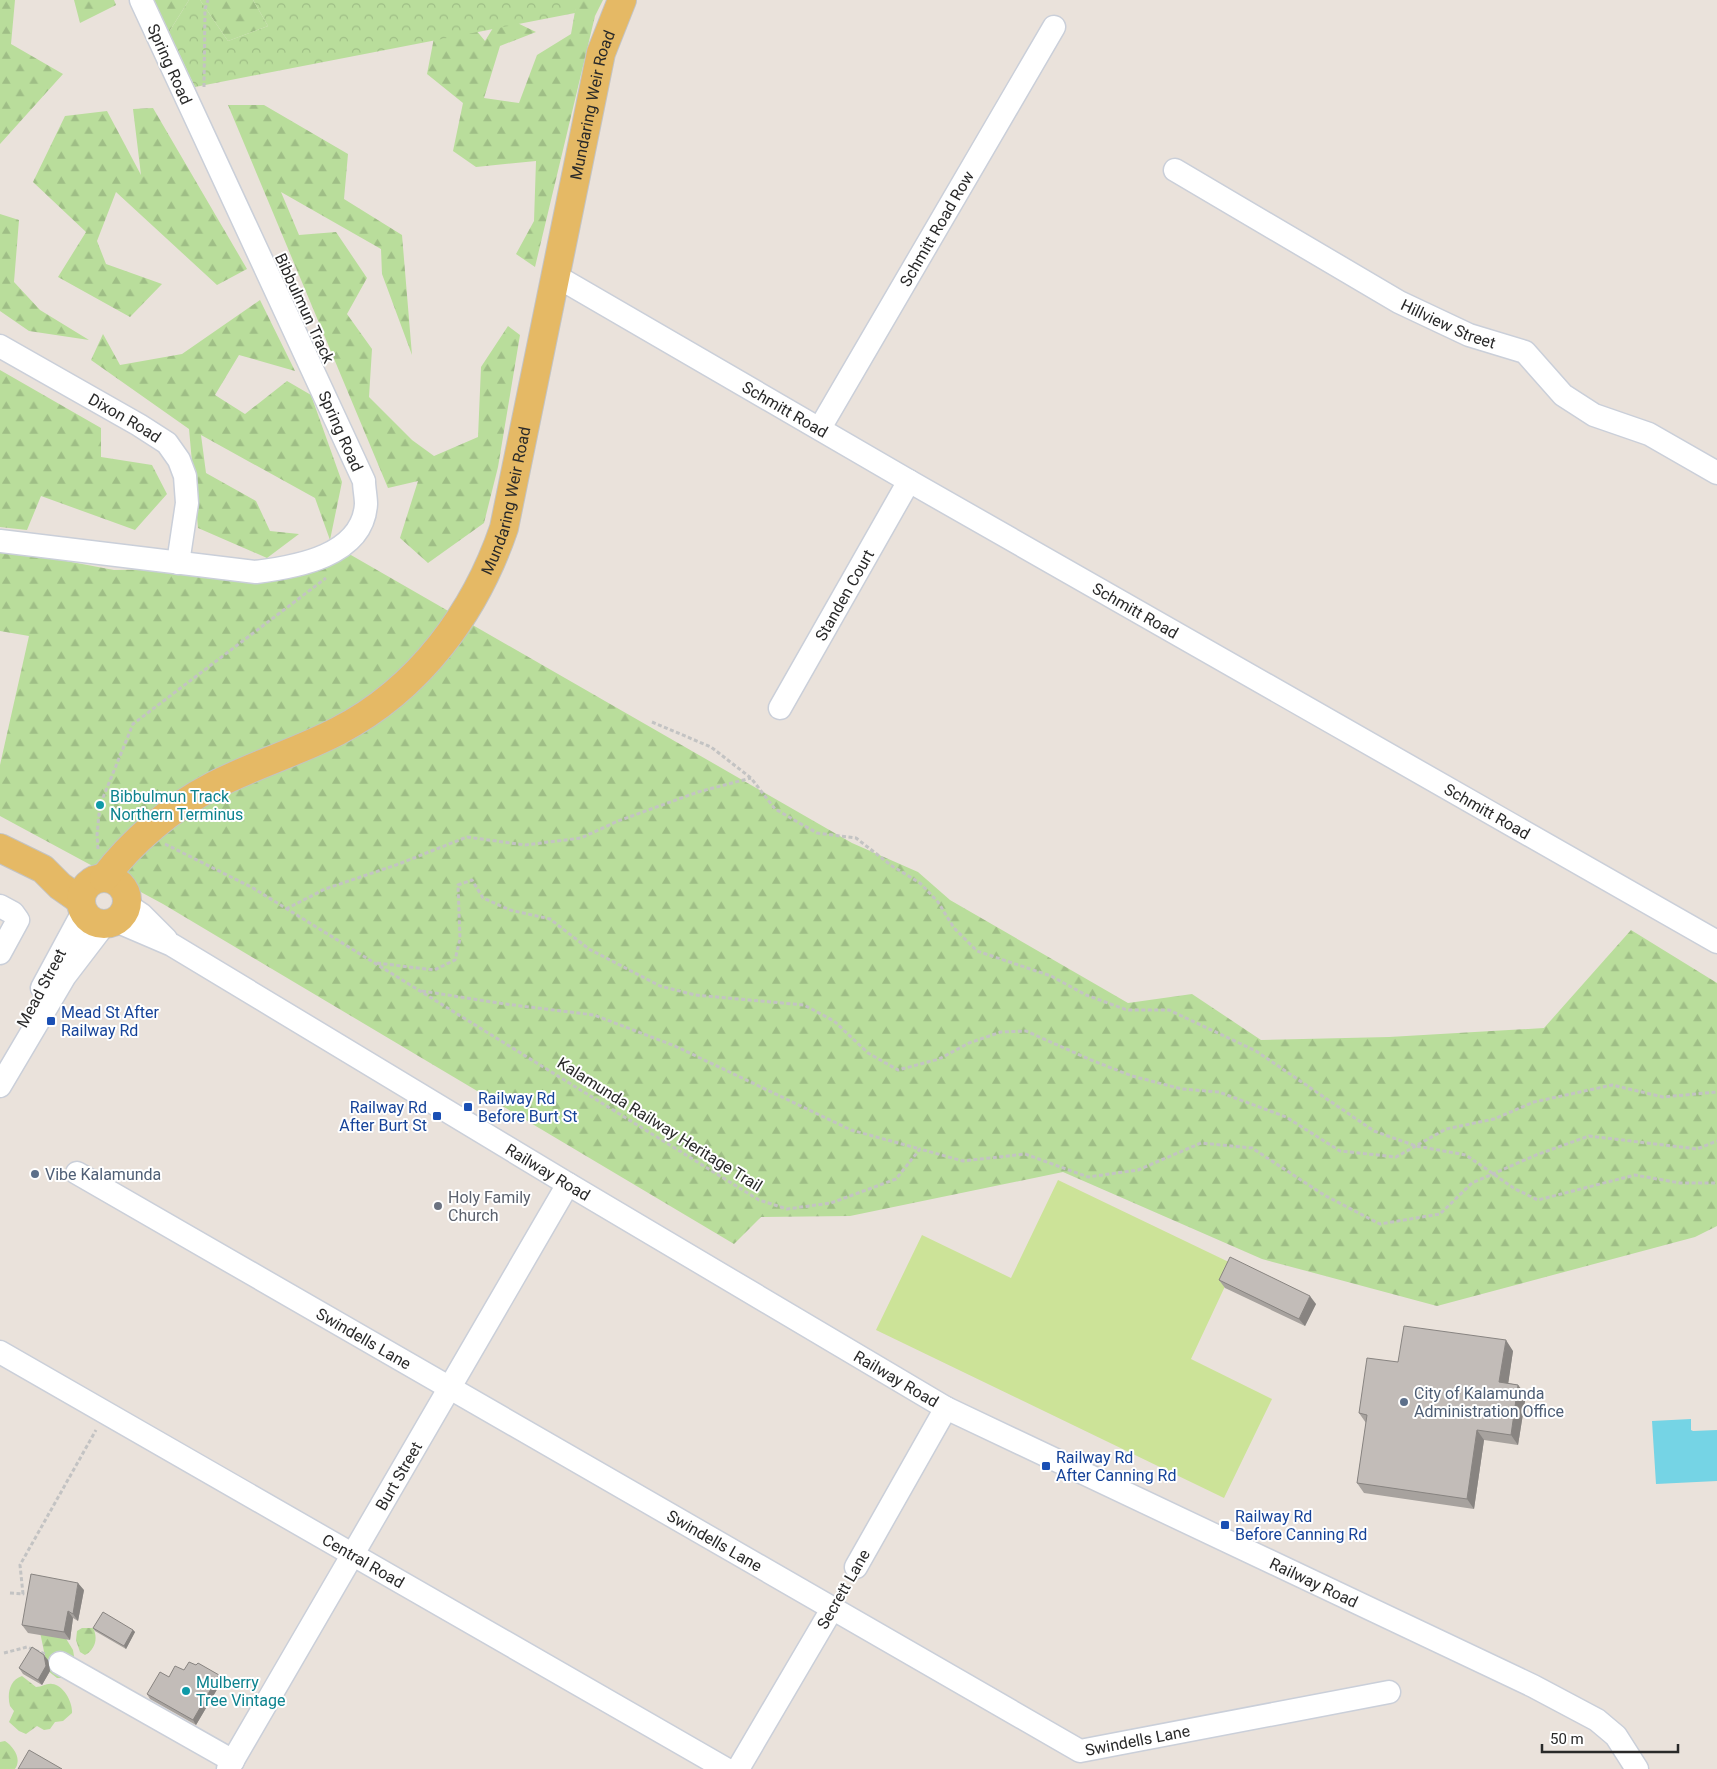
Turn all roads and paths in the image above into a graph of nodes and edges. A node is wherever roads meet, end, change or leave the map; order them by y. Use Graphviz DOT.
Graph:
graph roads {
  1 [pos="141,0"];
  2 [pos="208,0"];
  3 [pos="622,0"];
  4 [pos="1054,27"];
  5 [pos="204,92"];
  6 [pos="1176,170"];
  7 [pos="556,276"];
  8 [pos="0,346"];
  9 [pos="820,428"];
  10 [pos="1717,473"];
  11 [pos="909,481"];
  12 [pos="0,541"];
  13 [pos="178,563"];
  14 [pos="331,574"];
  15 [pos="780,708"];
  16 [pos="652,722"];
  17 [pos="751,778"];
  18 [pos="147,834"];
  19 [pos="0,848"];
  20 [pos="103,897"];
  21 [pos="0,906"];
  22 [pos="286,909"];
  23 [pos="1717,942"];
  24 [pos="0,953"];
  25 [pos="374,963"];
  26 [pos="419,990"];
  27 [pos="0,1063"];
  28 [pos="0,1086"];
  29 [pos="1717,1092"];
  30 [pos="1717,1141"];
  31 [pos="1416,1146"];
  32 [pos="920,1149"];
  33 [pos="77,1173"];
  34 [pos="1492,1174"];
  35 [pos="1717,1183"];
  36 [pos="568,1184"];
  37 [pos="0,1352"];
  38 [pos="451,1389"];
  39 [pos="946,1408"];
  40 [pos="98,1427"];
  41 [pos="352,1554"];
  42 [pos="856,1567"];
  43 [pos="10,1593"];
  44 [pos="832,1609"];
  45 [pos="4,1653"];
  46 [pos="60,1663"];
  47 [pos="1389,1692"];
  48 [pos="231,1765"];
  49 [pos="726,1769"];
  50 [pos="738,1769"];
  51 [pos="1637,1769"];
  1 -- 13 [label="street, Spring Road"];
  2 -- 5 [label="path"];
  3 -- 7 [label="main road, Mundaring Weir Road"];
  4 -- 9 [label="street, Schmitt Road Row"];
  6 -- 10 [label="street, Hillview Street"];
  7 -- 9 [label="street, Schmitt Road"];
  7 -- 18 [label="main road, Mundaring Weir Road"];
  8 -- 13 [label="street, Dixon Road"];
  9 -- 11 [label="street, Schmitt Road"];
  11 -- 15 [label="street, Standen Court"];
  11 -- 23 [label="street, Schmitt Road"];
  12 -- 13 [label="street, Spring Road"];
  14 -- 20 [label="path"];
  16 -- 17 [label="path"];
  17 -- 22 [label="path"];
  17 -- 31 [label="path"];
  18 -- 20 [label="main road, Mundaring Weir Road"];
  18 -- 22 [label="path, Kalamunda Railway Heritage Trail"];
  19 -- 20 [label="main road, Railway Road"];
  20 -- 27 [label="street, Mead Street"];
  20 -- 28 [label="street, Mead Street"];
  20 -- 36 [label="street, Railway Road"];
  21 -- 24 [label="street"];
  22 -- 25 [label="path, Kalamunda Railway Heritage Trail"];
  25 -- 26 [label="path, Kalamunda Railway Heritage Trail"];
  25 -- 31 [label="path, Kalamunda Railway Heritage Trail"];
  26 -- 32 [label="path, Kalamunda Railway Heritage Trail"];
  26 -- 32 [label="path, Kalamunda Railway Heritage Trail"];
  29 -- 31 [label="path, Kalamunda Railway Heritage Trail"];
  30 -- 34 [label="path, Kalamunda Railway Heritage Trail"];
  31 -- 34 [label="path"];
  32 -- 34 [label="path, Kalamunda Railway Heritage Trail"];
  33 -- 38 [label="street, Swindells Lane"];
  34 -- 35 [label="path"];
  36 -- 38 [label="street, Burt Street"];
  36 -- 39 [label="street, Railway Road"];
  37 -- 41 [label="street, Central Road"];
  38 -- 41 [label="street, Burt Street"];
  38 -- 44 [label="street, Swindells Lane"];
  39 -- 42 [label="street, Secrett Lane"];
  39 -- 51 [label="street, Railway Road"];
  40 -- 43 [label="path"];
  41 -- 48 [label="street, Burt Street"];
  41 -- 49 [label="street, Central Road"];
  44 -- 47 [label="street, Swindells Lane"];
  44 -- 50 [label="street, Secrett Lane"];
  45 -- 46 [label="path"];
  46 -- 48 [label="street"];
}
